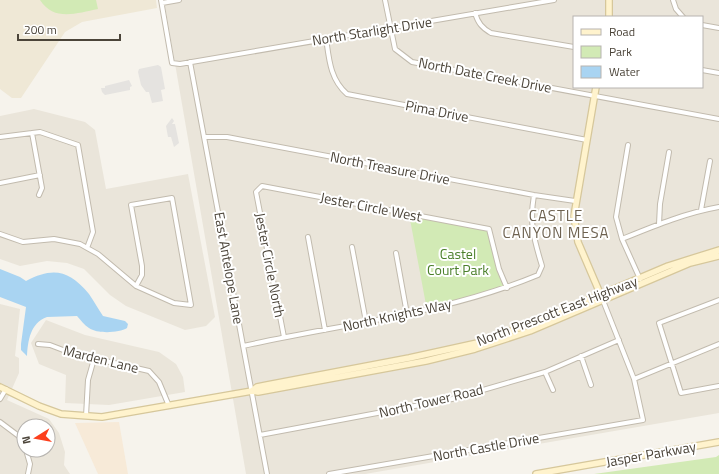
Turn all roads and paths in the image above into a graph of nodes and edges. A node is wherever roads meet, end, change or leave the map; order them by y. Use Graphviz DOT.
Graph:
graph roads {
  1 [pos="179,0"];
  2 [pos="385,0"];
  3 [pos="554,0"];
  4 [pos="609,0"];
  5 [pos="673,0"];
  6 [pos="161,2"];
  7 [pos="475,13"];
  8 [pos="609,16"];
  9 [pos="682,16"];
  10 [pos="703,25"];
  11 [pos="390,28"];
  12 [pos="719,28"];
  13 [pos="326,38"];
  14 [pos="573,47"];
  15 [pos="190,62"];
  16 [pos="703,70"];
  17 [pos="719,73"];
  18 [pos="596,88"];
  19 [pos="595,96"];
  20 [pos="719,119"];
  21 [pos="32,133"];
  22 [pos="0,137"];
  23 [pos="204,137"];
  24 [pos="587,140"];
  25 [pos="628,144"];
  26 [pos="669,152"];
  27 [pos="710,161"];
  28 [pos="40,174"];
  29 [pos="0,182"];
  30 [pos="256,192"];
  31 [pos="534,195"];
  32 [pos="39,196"];
  33 [pos="575,201"];
  34 [pos="719,207"];
  35 [pos="701,210"];
  36 [pos="659,224"];
  37 [pos="0,234"];
  38 [pos="308,237"];
  39 [pos="622,239"];
  40 [pos="352,247"];
  41 [pos="87,248"];
  42 [pos="719,250"];
  43 [pos="396,253"];
  44 [pos="719,256"];
  45 [pos="641,281"];
  46 [pos="136,286"];
  47 [pos="507,288"];
  48 [pos="602,298"];
  49 [pos="719,300"];
  50 [pos="408,314"];
  51 [pos="366,322"];
  52 [pos="325,330"];
  53 [pos="284,337"];
  54 [pos="618,340"];
  55 [pos="38,344"];
  56 [pos="719,344"];
  57 [pos="243,346"];
  58 [pos="581,356"];
  59 [pos="94,359"];
  60 [pos="672,363"];
  61 [pos="545,372"];
  62 [pos="634,379"];
  63 [pos="591,386"];
  64 [pos="719,386"];
  65 [pos="3,388"];
  66 [pos="552,390"];
  67 [pos="252,391"];
  68 [pos="0,399"];
  69 [pos="168,406"];
  70 [pos="86,416"];
  71 [pos="0,422"];
  72 [pos="16,434"];
  73 [pos="260,435"];
  74 [pos="719,442"];
  75 [pos="29,458"];
  76 [pos="28,474"];
  77 [pos="267,474"];
  78 [pos="329,474"];
  79 [pos="536,474"];
  1 -- 6 [label="street"];
  2 -- 11 [label="street, North Date Creek Drive"];
  3 -- 7 [label="street, North Starlight Drive"];
  4 -- 8 [label="street"];
  5 -- 9 [label="street"];
  6 -- 15 [label="street, North Starlight Drive"];
  7 -- 11 [label="street, North Starlight Drive"];
  7 -- 14 [label="street"];
  10 -- 12 [label="street"];
  11 -- 13 [label="street, North Starlight Drive"];
  11 -- 19 [label="street, North Date Creek Drive"];
  13 -- 15 [label="street, North Starlight Drive"];
  13 -- 24 [label="street, Pima Drive"];
  15 -- 23 [label="street, East Antelope Lane"];
  16 -- 17 [label="street"];
  18 -- 19 [label="street"];
  19 -- 20 [label="street, North Date Creek Drive"];
  19 -- 24 [label="street"];
  21 -- 22 [label="street"];
  21 -- 28 [label="street"];
  21 -- 41 [label="street"];
  23 -- 31 [label="street, North Treasure Drive"];
  23 -- 57 [label="street, East Antelope Lane"];
  24 -- 33 [label="street"];
  25 -- 39 [label="street"];
  26 -- 36 [label="street"];
  27 -- 35 [label="street"];
  28 -- 29 [label="street"];
  28 -- 32 [label="street"];
  30 -- 47 [label="street, Jester Circle West"];
  30 -- 53 [label="street, Jester Circle North"];
  31 -- 33 [label="street, North Treasure Drive"];
  31 -- 47 [label="street, North Knights Way"];
  33 -- 48 [label="street"];
  34 -- 35 [label="street"];
  35 -- 36 [label="street"];
  36 -- 39 [label="street"];
  37 -- 41 [label="street"];
  38 -- 52 [label="street"];
  39 -- 45 [label="street"];
  40 -- 51 [label="street"];
  41 -- 46 [label="street"];
  42 -- 45 [label="street, North Prescott East Highway"];
  43 -- 50 [label="street"];
  44 -- 45 [label="street, North Prescott East Highway"];
  45 -- 48 [label="street, North Prescott East Highway"];
  46 -- 46 [label="street"];
  47 -- 50 [label="street, North Knights Way"];
  48 -- 54 [label="street"];
  48 -- 67 [label="street, North Prescott East Highway"];
  49 -- 60 [label="street"];
  50 -- 51 [label="street, North Knights Way"];
  51 -- 52 [label="street, North Knights Way"];
  52 -- 53 [label="street, North Knights Way"];
  53 -- 57 [label="street, North Knights Way"];
  54 -- 58 [label="street, North Tower Road"];
  54 -- 62 [label="street"];
  55 -- 59 [label="street, Marden Lane"];
  56 -- 60 [label="street"];
  57 -- 67 [label="street, East Antelope Lane"];
  58 -- 61 [label="street, North Tower Road"];
  58 -- 63 [label="street"];
  59 -- 69 [label="street, Marden Lane"];
  59 -- 70 [label="street"];
  60 -- 62 [label="street"];
  60 -- 64 [label="street"];
  61 -- 66 [label="street"];
  61 -- 73 [label="street, North Tower Road"];
  62 -- 78 [label="street, North Castle Drive"];
  65 -- 68 [label="street"];
  65 -- 70 [label="street, North Prescott East Highway"];
  67 -- 69 [label="street, North Prescott East Highway"];
  67 -- 73 [label="street, East Antelope Lane"];
  69 -- 70 [label="street, North Prescott East Highway"];
  71 -- 72 [label="street"];
  73 -- 77 [label="street, East Antelope Lane"];
  74 -- 79 [label="street, Jasper Parkway"];
  75 -- 76 [label="street"];
}
